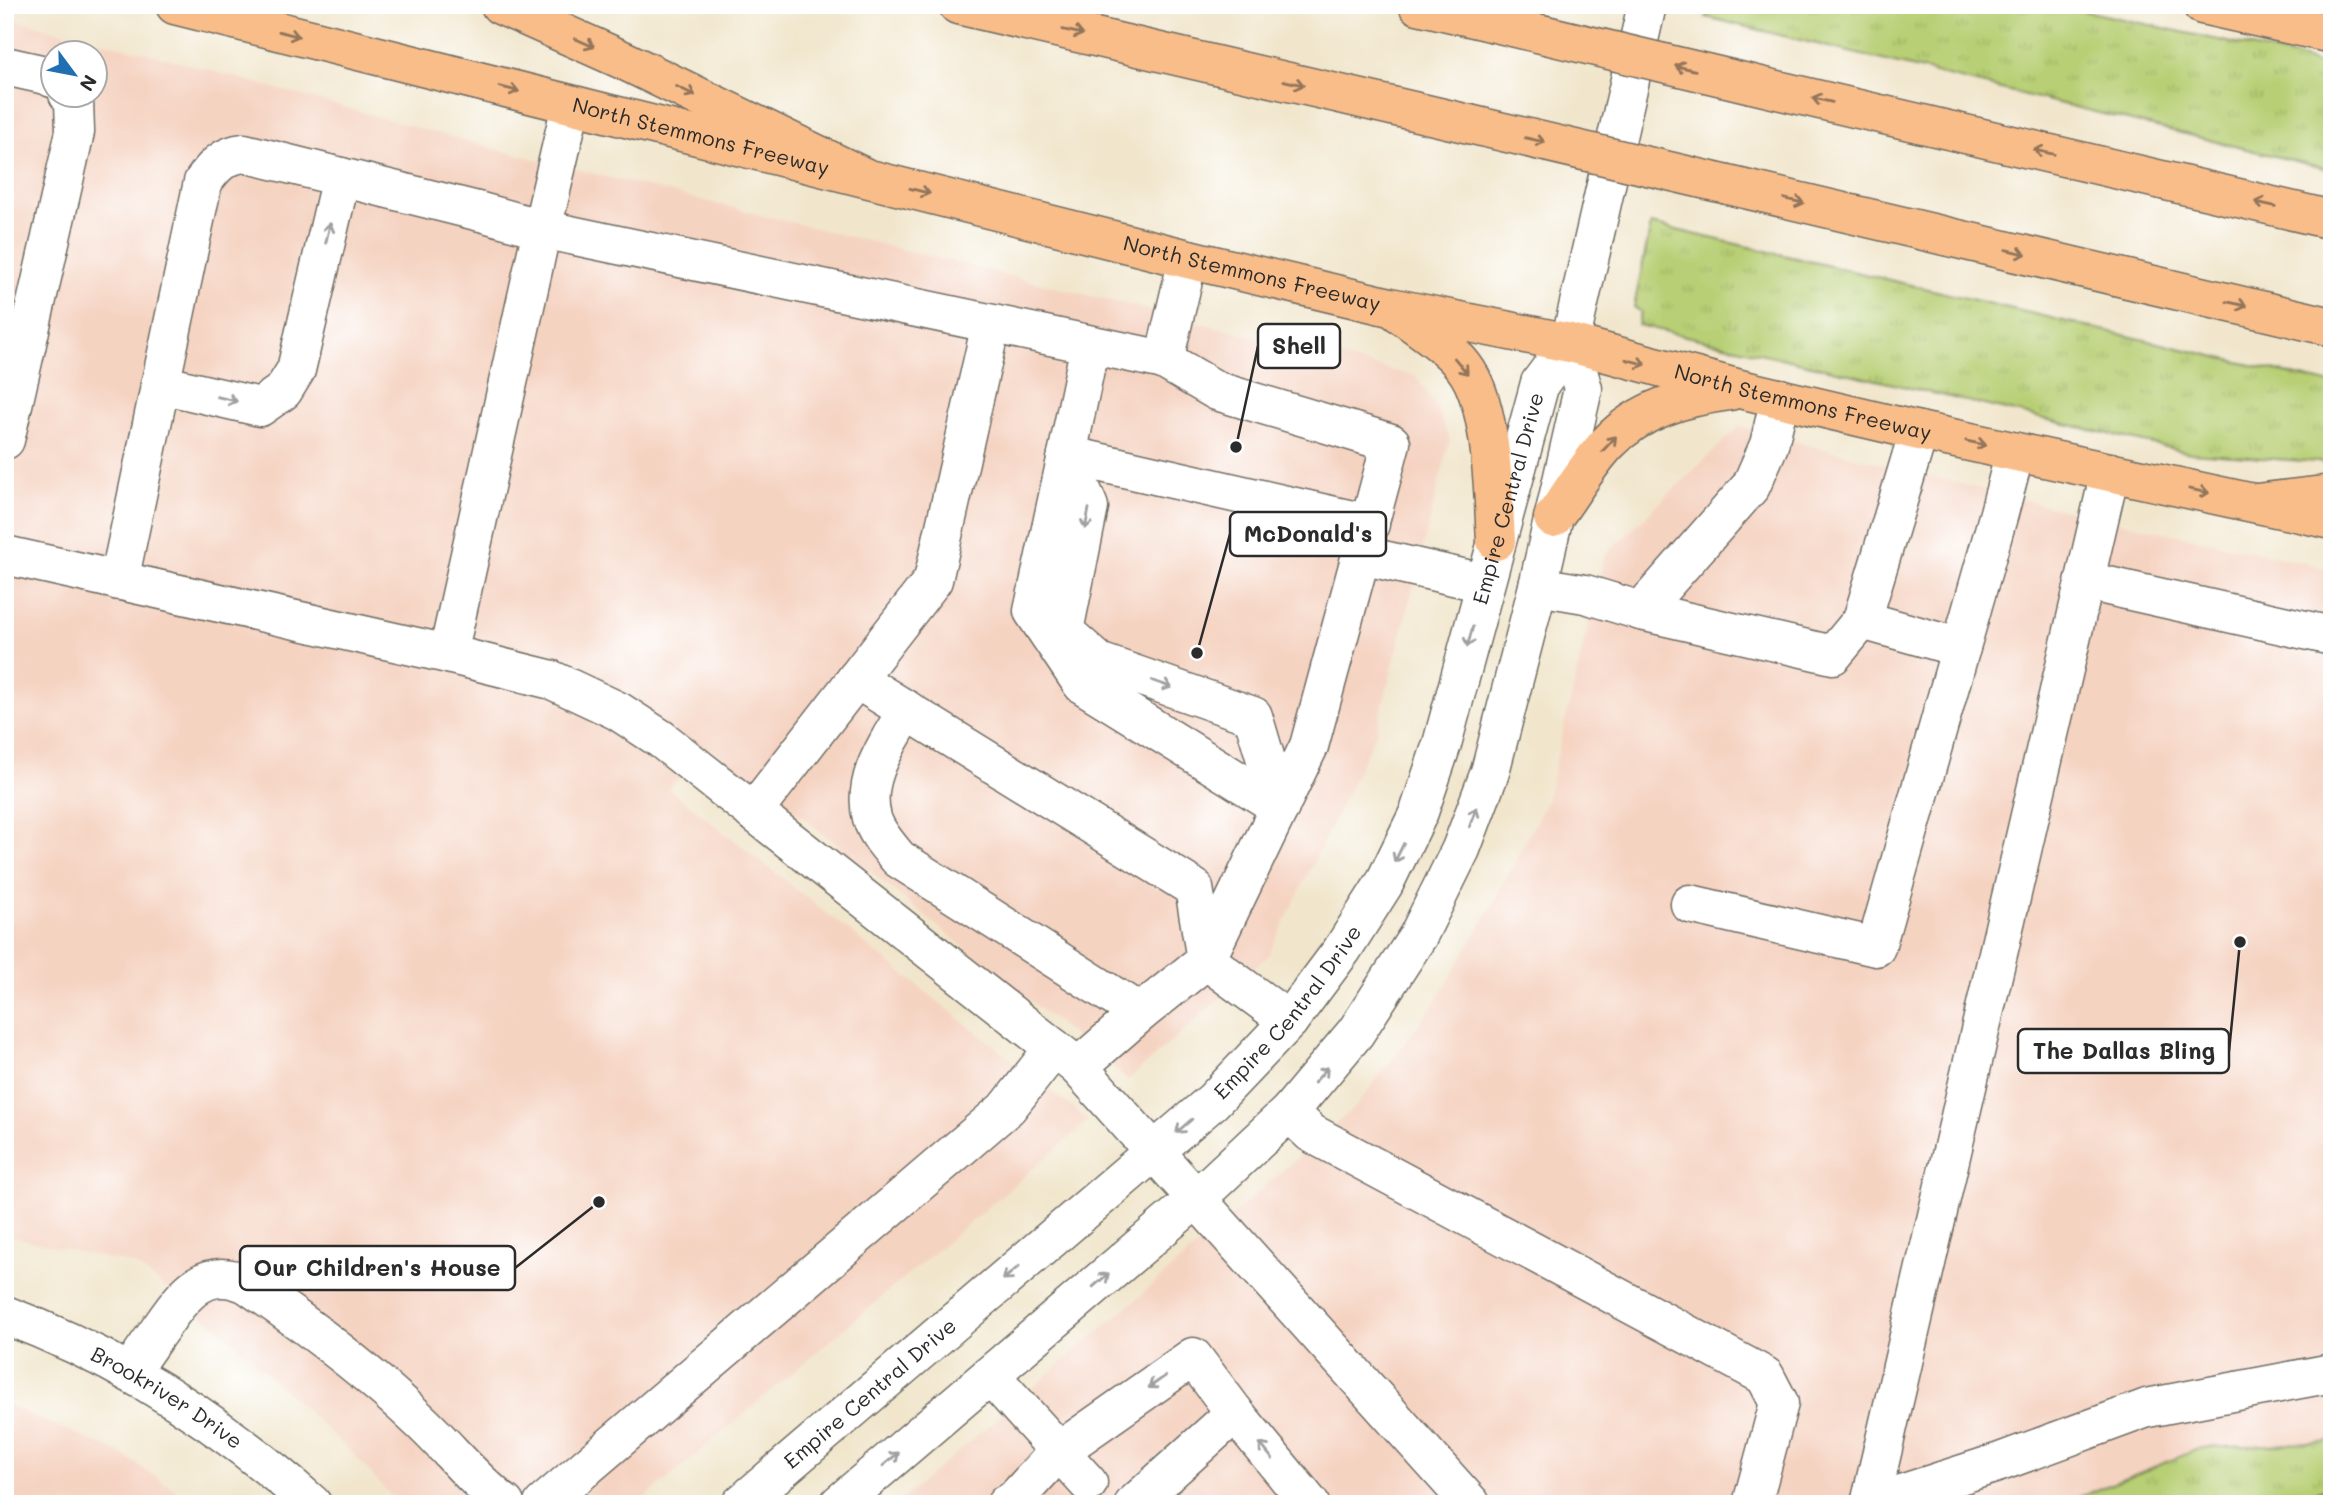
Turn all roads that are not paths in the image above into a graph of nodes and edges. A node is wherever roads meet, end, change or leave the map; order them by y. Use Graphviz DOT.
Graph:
graph roads {
  1 [pos="175,5"];
  2 [pos="500,5"];
  3 [pos="958,5"];
  4 [pos="1418,5"];
  5 [pos="1647,5"];
  6 [pos="2202,5"];
  7 [pos="2278,14"];
  8 [pos="2332,34"];
  9 [pos="5,66"];
  10 [pos="38,73"];
  11 [pos="572,105"];
  12 [pos="74,108"];
  13 [pos="341,177"];
  14 [pos="864,177"];
  15 [pos="2332,220"];
  16 [pos="542,229"];
  17 [pos="1188,260"];
  18 [pos="1390,307"];
  19 [pos="991,324"];
  20 [pos="2332,327"];
  21 [pos="1570,343"];
  22 [pos="1090,345"];
  23 [pos="1164,360"];
  24 [pos="160,384"];
  25 [pos="1762,394"];
  26 [pos="1919,431"];
  27 [pos="5,440"];
  28 [pos="2015,452"];
  29 [pos="1067,455"];
  30 [pos="2110,472"];
  31 [pos="2332,494"];
  32 [pos="2256,503"];
  33 [pos="1553,518"];
  34 [pos="2332,520"];
  35 [pos="1366,539"];
  36 [pos="1496,541"];
  37 [pos="5,555"];
  38 [pos="119,581"];
  39 [pos="2086,581"];
  40 [pos="1485,583"];
  41 [pos="1538,586"];
  42 [pos="1641,611"];
  43 [pos="1862,620"];
  44 [pos="2332,636"];
  45 [pos="1961,648"];
  46 [pos="448,654"];
  47 [pos="856,679"];
  48 [pos="907,710"];
  49 [pos="1280,807"];
  50 [pos="753,812"];
  51 [pos="1690,904"];
  52 [pos="1206,960"];
  53 [pos="1140,1013"];
  54 [pos="1289,1021"];
  55 [pos="1066,1058"];
  56 [pos="1289,1112"];
  57 [pos="1155,1151"];
  58 [pos="1196,1199"];
  59 [pos="5,1314"];
  60 [pos="130,1372"];
  61 [pos="2332,1373"];
  62 [pos="990,1375"];
  63 [pos="1236,1413"];
  64 [pos="1059,1451"];
  65 [pos="1088,1483"];
  66 [pos="312,1504"];
  67 [pos="505,1504"];
  68 [pos="543,1504"];
  69 [pos="741,1504"];
  70 [pos="839,1504"];
  71 [pos="1006,1504"];
  72 [pos="1134,1504"];
  73 [pos="1310,1504"];
  74 [pos="1471,1504"];
  75 [pos="1752,1504"];
  76 [pos="1870,1504"];
  1 -- 11 [label="main road, North Stemmons Freeway, one-way"];
  2 -- 14 [label="main road, one-way"];
  3 -- 20 [label="main road, one-way, bridge"];
  15 -- 4 [label="main road, one-way, bridge"];
  5 -- 21 [label="street, Empire Central Drive"];
  6 -- 7 [label="main road"];
  7 -- 8 [label="main road"];
  9 -- 10 [label="street"];
  11 -- 14 [label="main road, North Stemmons Freeway"];
  11 -- 16 [label="street"];
  12 -- 27 [label="street"];
  13 -- 16 [label="street"];
  24 -- 13 [label="street, one-way"];
  13 -- 24 [label="street"];
  14 -- 17 [label="main road, North Stemmons Freeway, one-way"];
  16 -- 19 [label="street"];
  16 -- 46 [label="street"];
  17 -- 18 [label="main road, North Stemmons Freeway"];
  17 -- 23 [label="street"];
  18 -- 21 [label="main road, North Stemmons Freeway"];
  18 -- 36 [label="main road, one-way"];
  19 -- 22 [label="street"];
  19 -- 47 [label="street"];
  21 -- 25 [label="main road, North Stemmons Freeway, one-way"];
  21 -- 33 [label="street, Empire Central Drive"];
  21 -- 36 [label="street, Empire Central Drive"];
  22 -- 23 [label="street"];
  22 -- 29 [label="street"];
  23 -- 35 [label="street"];
  24 -- 38 [label="street"];
  25 -- 26 [label="main road, North Stemmons Freeway"];
  33 -- 25 [label="main road, one-way"];
  25 -- 42 [label="street"];
  26 -- 28 [label="main road, North Stemmons Freeway, one-way"];
  26 -- 43 [label="street"];
  28 -- 30 [label="main road, North Stemmons Freeway"];
  28 -- 45 [label="street"];
  29 -- 35 [label="street"];
  29 -- 49 [label="street"];
  29 -- 49 [label="street, one-way"];
  30 -- 32 [label="main road, North Stemmons Freeway, one-way"];
  30 -- 39 [label="street"];
  31 -- 32 [label="main road"];
  32 -- 34 [label="main road, North Stemmons Freeway"];
  33 -- 41 [label="street, Empire Central Drive"];
  35 -- 40 [label="street"];
  35 -- 49 [label="street"];
  36 -- 40 [label="street, Empire Central Drive"];
  37 -- 38 [label="street"];
  38 -- 46 [label="street"];
  39 -- 44 [label="street"];
  39 -- 76 [label="street"];
  40 -- 54 [label="street, Empire Central Drive, one-way"];
  41 -- 42 [label="street"];
  56 -- 41 [label="street, Empire Central Drive, one-way"];
  42 -- 43 [label="street"];
  43 -- 45 [label="street"];
  45 -- 51 [label="street"];
  46 -- 50 [label="street"];
  47 -- 48 [label="street"];
  47 -- 50 [label="street"];
  48 -- 52 [label="street"];
  48 -- 53 [label="street"];
  49 -- 52 [label="street"];
  50 -- 55 [label="street"];
  52 -- 53 [label="street"];
  52 -- 54 [label="street"];
  53 -- 55 [label="street"];
  54 -- 57 [label="street, Empire Central Drive, one-way"];
  55 -- 57 [label="street"];
  55 -- 68 [label="street"];
  56 -- 58 [label="street, Empire Central Drive"];
  56 -- 75 [label="street"];
  57 -- 58 [label="street"];
  57 -- 69 [label="street, Empire Central Drive, one-way"];
  62 -- 58 [label="street, Empire Central Drive, one-way"];
  58 -- 74 [label="street"];
  59 -- 60 [label="street, Brookriver Drive"];
  60 -- 66 [label="street, Brookriver Drive"];
  60 -- 67 [label="street"];
  61 -- 76 [label="street"];
  62 -- 64 [label="street"];
  70 -- 62 [label="street, Empire Central Drive, one-way"];
  63 -- 64 [label="street, one-way"];
  63 -- 72 [label="street"];
  73 -- 63 [label="street, one-way"];
  64 -- 65 [label="street"];
  64 -- 71 [label="street"];
}
